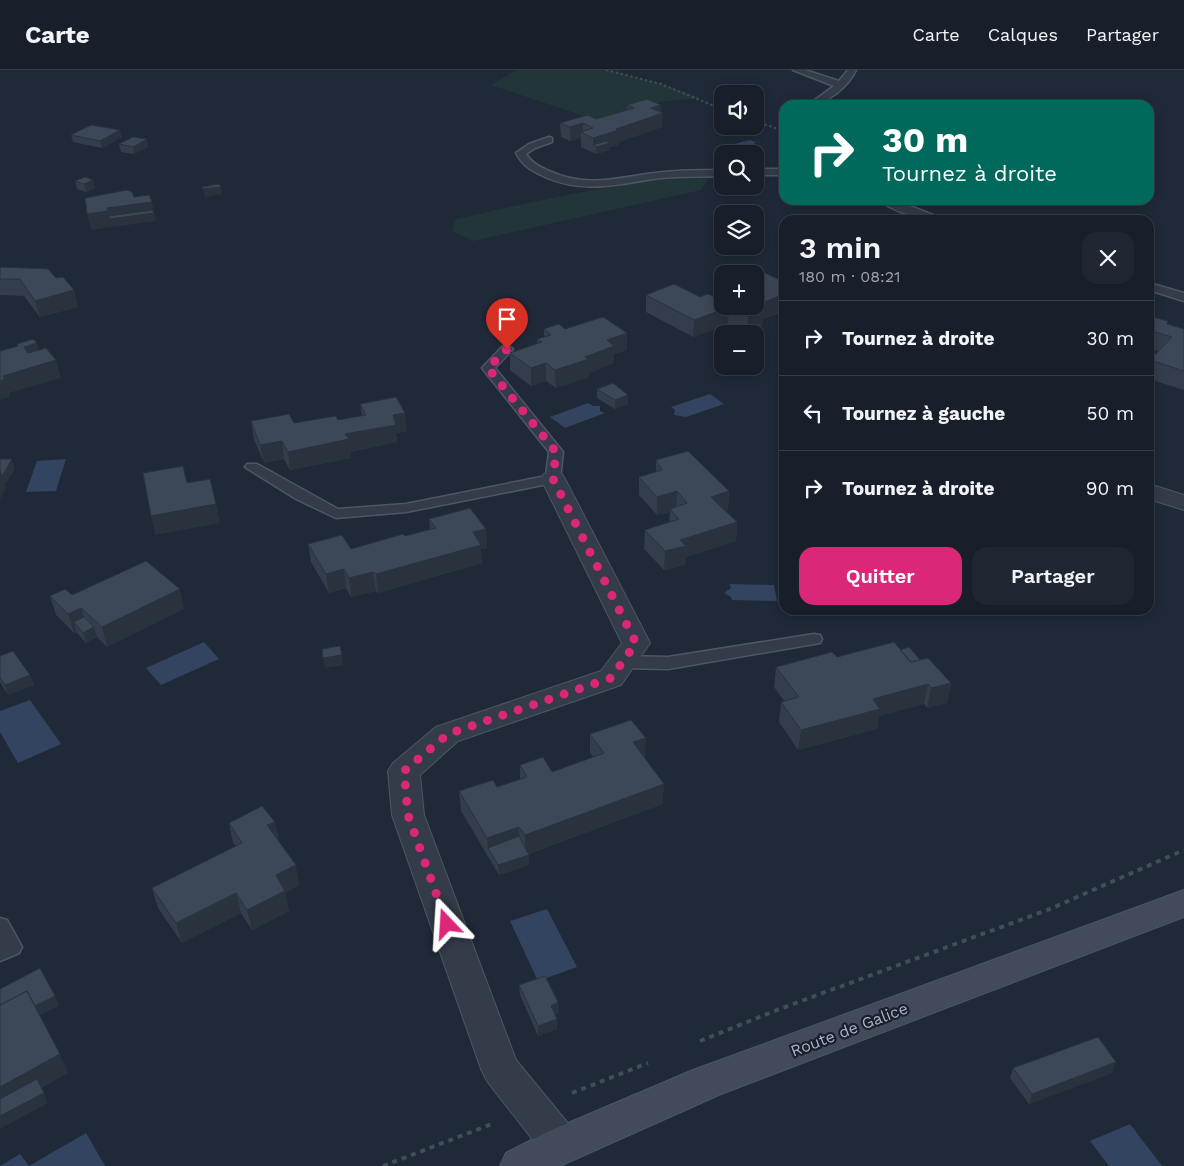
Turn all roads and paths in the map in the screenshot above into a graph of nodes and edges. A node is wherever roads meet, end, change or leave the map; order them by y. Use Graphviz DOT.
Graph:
graph roads {
  1 [pos="606,70"];
  2 [pos="797,70"];
  3 [pos="852,70"];
  4 [pos="841,85"];
  5 [pos="818,100"];
  6 [pos="714,106"];
  7 [pos="764,124"];
  8 [pos="779,129"];
  9 [pos="549,140"];
  10 [pos="764,172"];
  11 [pos="779,172"];
  12 [pos="714,173"];
  13 [pos="896,205"];
  14 [pos="922,215"];
  15 [pos="1154,288"];
  16 [pos="1184,297"];
  17 [pos="507,349"];
  18 [pos="252,467"];
  19 [pos="553,479"];
  20 [pos="1154,493"];
  21 [pos="1184,503"];
  22 [pos="814,639"];
  23 [pos="622,662"];
  24 [pos="1184,850"];
  25 [pos="1184,904"];
  26 [pos="0,926"];
  27 [pos="0,953"];
  28 [pos="696,1043"];
  29 [pos="650,1062"];
  30 [pos="532,1109"];
  31 [pos="561,1146"];
  32 [pos="383,1166"];
  33 [pos="520,1166"];
  1 -- 6 [label="path"];
  2 -- 4 [label="lane"];
  3 -- 4 [label="lane"];
  4 -- 5 [label="lane"];
  7 -- 8 [label="path"];
  9 -- 12 [label="lane"];
  10 -- 11 [label="lane"];
  13 -- 14 [label="lane"];
  15 -- 16 [label="lane"];
  17 -- 19 [label="lane"];
  18 -- 19 [label="lane"];
  19 -- 23 [label="street"];
  20 -- 21 [label="street"];
  22 -- 23 [label="lane"];
  23 -- 30 [label="street"];
  24 -- 28 [label="path"];
  25 -- 31 [label="main road, Route de Galice"];
  26 -- 27 [label="lane"];
  29 -- 30 [label="path"];
  30 -- 31 [label="street"];
  30 -- 32 [label="path"];
  31 -- 33 [label="main road, Route de Galice"];
}
